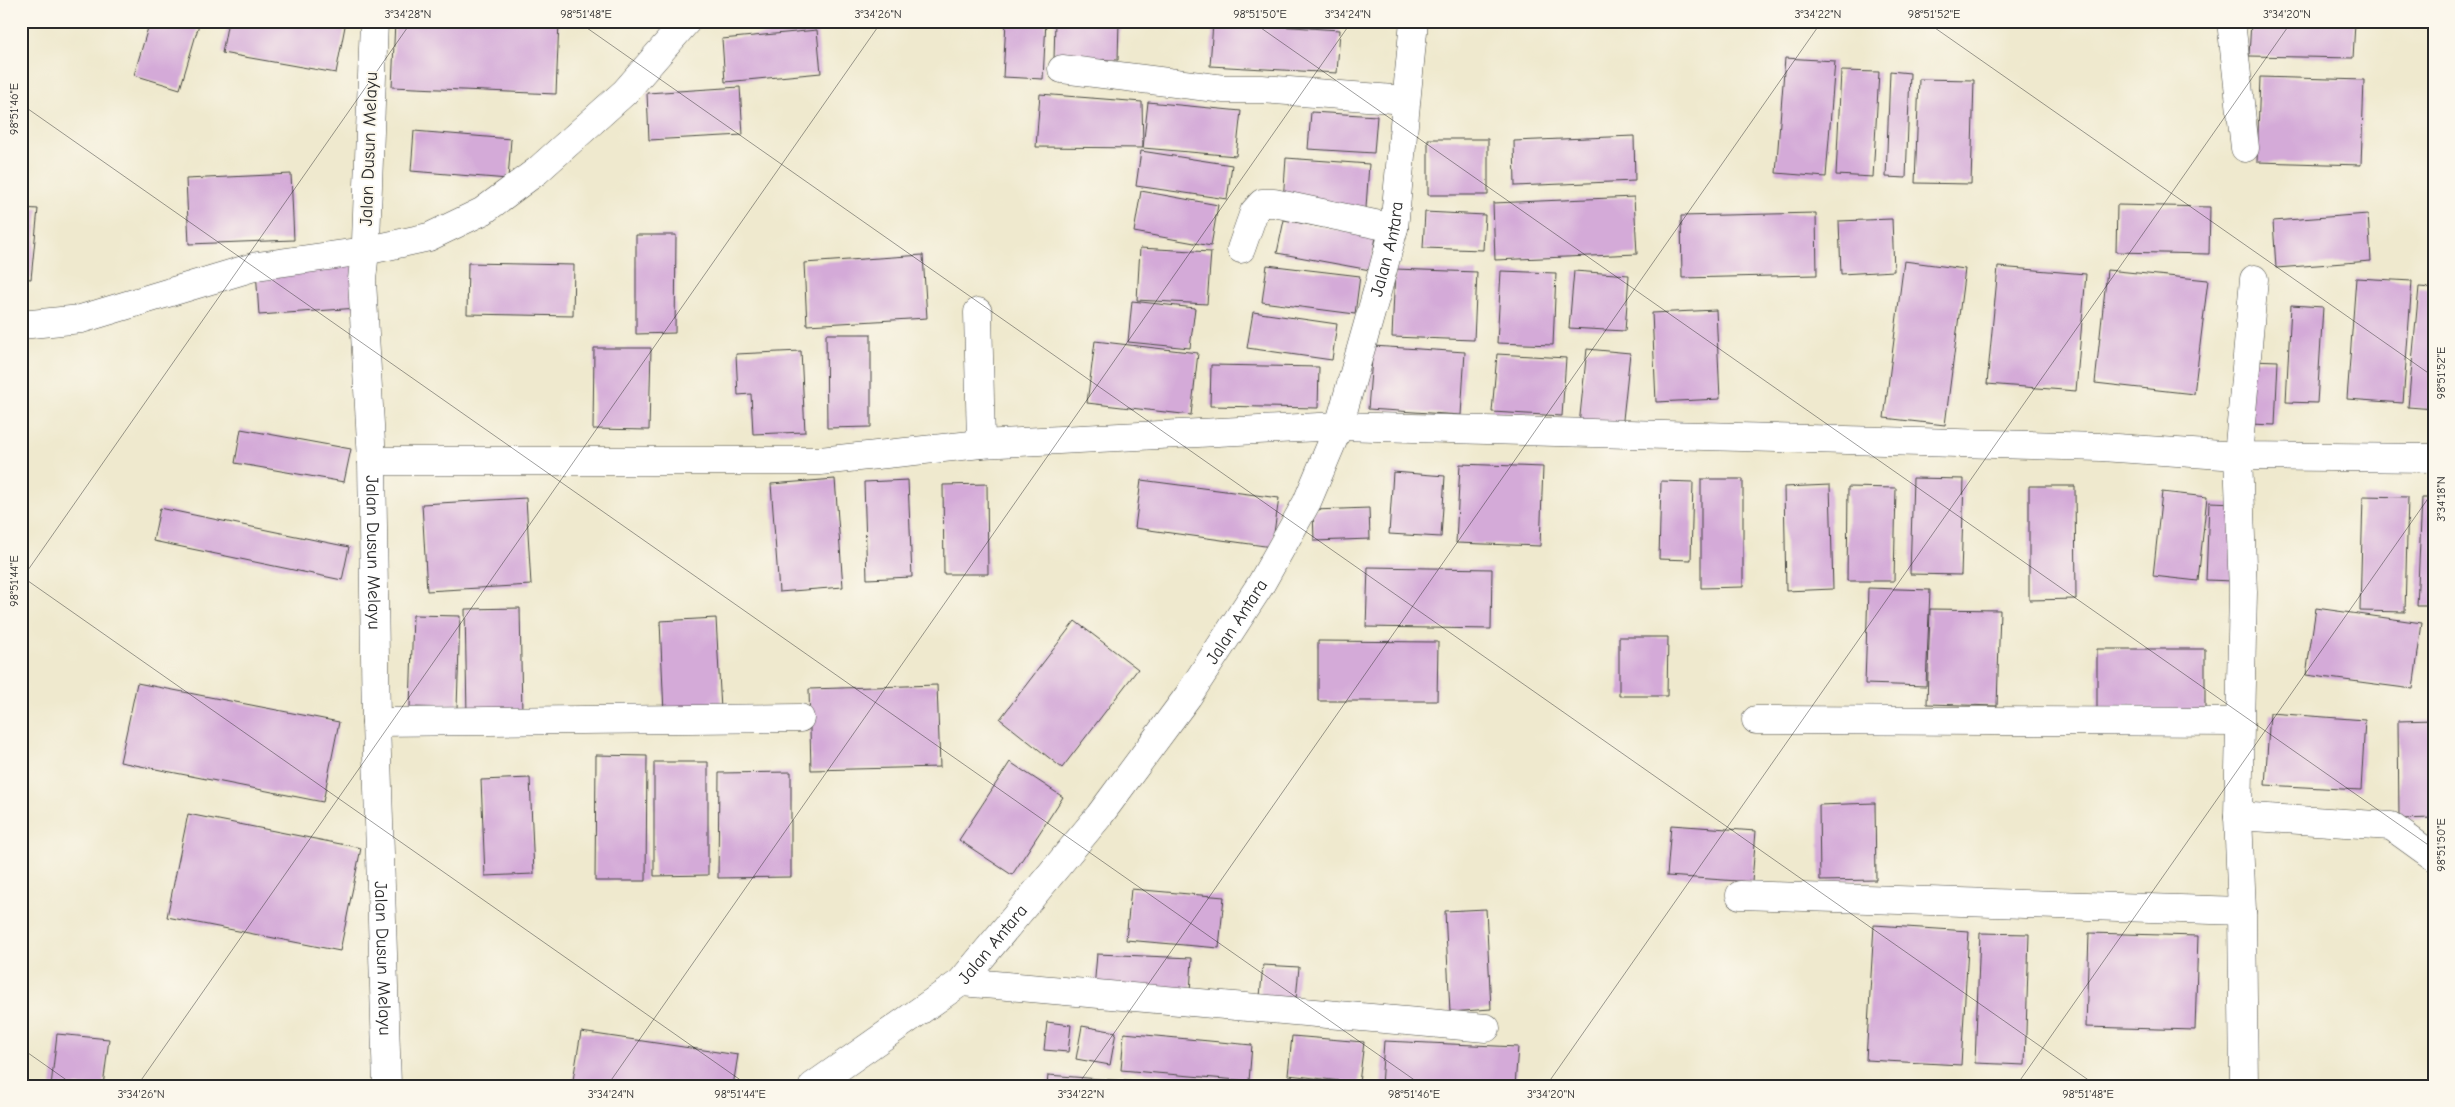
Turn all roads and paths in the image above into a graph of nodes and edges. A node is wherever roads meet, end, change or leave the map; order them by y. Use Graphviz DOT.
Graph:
graph roads {
  1 [pos="374,21"];
  2 [pos="687,21"];
  3 [pos="1414,21"];
  4 [pos="2232,21"];
  5 [pos="1062,69"];
  6 [pos="1406,100"];
  7 [pos="2245,148"];
  8 [pos="1394,228"];
  9 [pos="366,237"];
  10 [pos="1241,249"];
  11 [pos="2254,279"];
  12 [pos="978,312"];
  13 [pos="21,325"];
  14 [pos="1338,426"];
  15 [pos="981,444"];
  16 [pos="2238,456"];
  17 [pos="2434,458"];
  18 [pos="372,461"];
  19 [pos="800,718"];
  20 [pos="1756,720"];
  21 [pos="376,722"];
  22 [pos="2239,722"];
  23 [pos="2238,816"];
  24 [pos="2434,857"];
  25 [pos="1740,895"];
  26 [pos="2242,911"];
  27 [pos="961,982"];
  28 [pos="1486,1028"];
  29 [pos="386,1086"];
  30 [pos="812,1086"];
  31 [pos="2244,1086"];
  1 -- 9 [label="street, Jalan Dusun Melayu"];
  2 -- 9 [label="street"];
  3 -- 6 [label="street, Jalan Antara"];
  4 -- 7 [label="street"];
  5 -- 6 [label="street"];
  6 -- 8 [label="street, Jalan Antara"];
  8 -- 10 [label="street"];
  8 -- 14 [label="street, Jalan Antara"];
  9 -- 13 [label="street"];
  9 -- 18 [label="street, Jalan Dusun Melayu"];
  11 -- 16 [label="street"];
  12 -- 15 [label="street"];
  14 -- 15 [label="street"];
  14 -- 16 [label="street"];
  14 -- 27 [label="street, Jalan Antara"];
  15 -- 18 [label="street"];
  16 -- 17 [label="street"];
  16 -- 22 [label="street"];
  18 -- 21 [label="street, Jalan Dusun Melayu"];
  19 -- 21 [label="street"];
  20 -- 22 [label="street"];
  21 -- 29 [label="street, Jalan Dusun Melayu"];
  22 -- 23 [label="street"];
  23 -- 24 [label="street"];
  23 -- 26 [label="street"];
  25 -- 26 [label="street"];
  26 -- 31 [label="street"];
  27 -- 28 [label="street"];
  27 -- 30 [label="street, Jalan Antara"];
}
